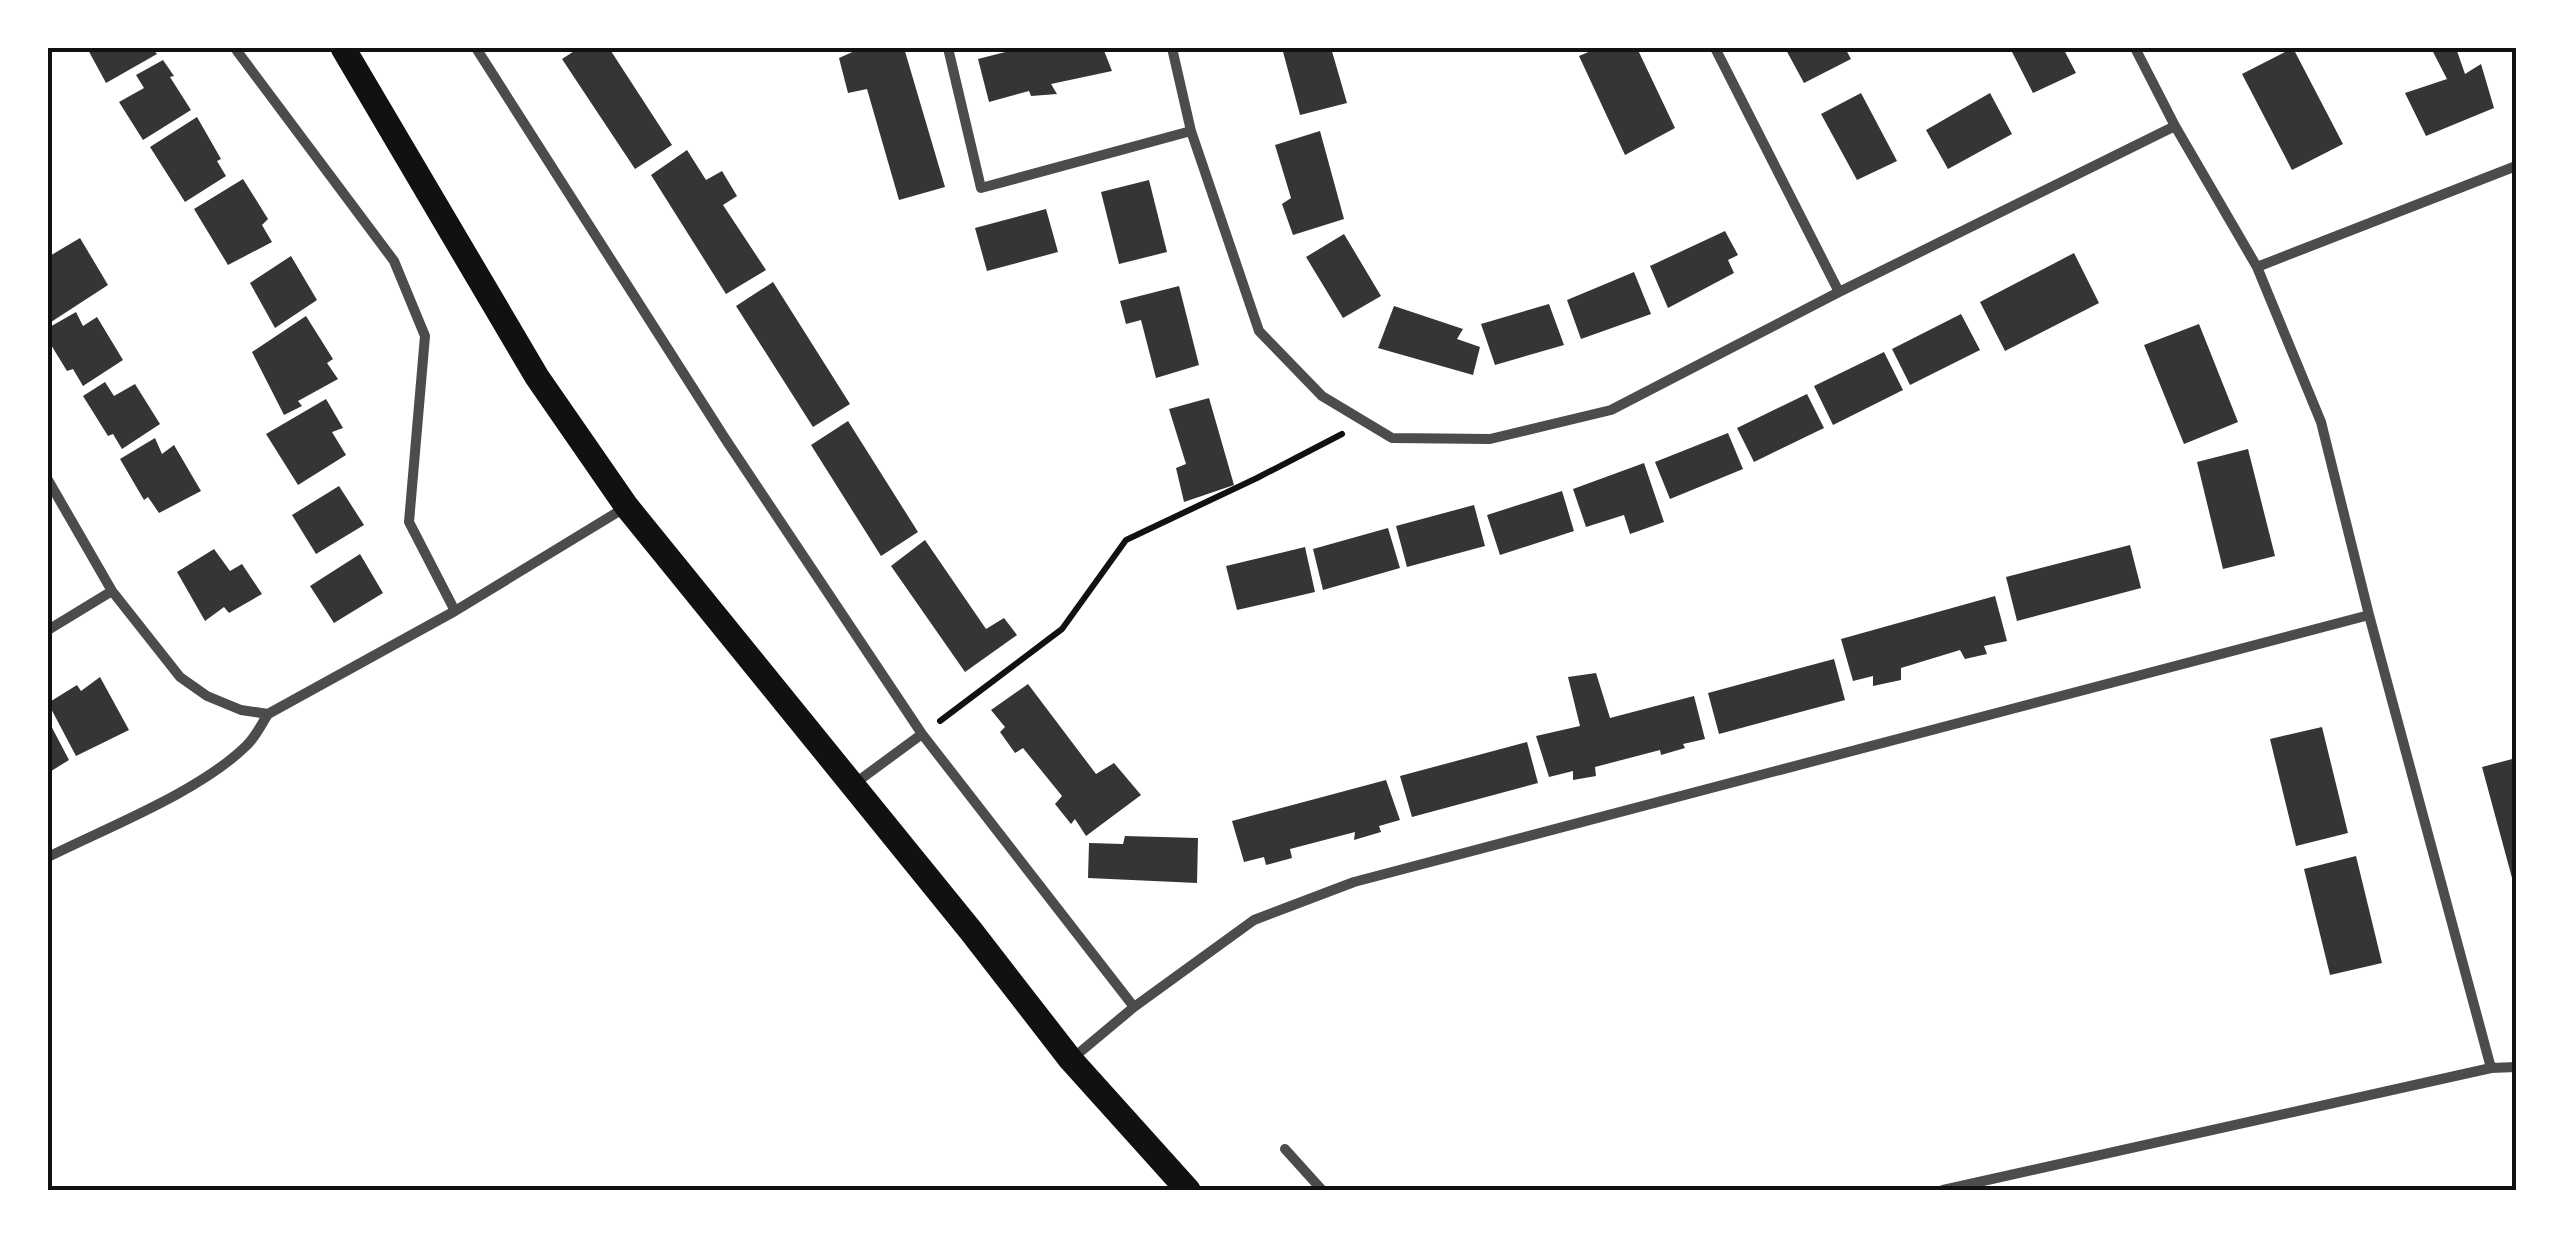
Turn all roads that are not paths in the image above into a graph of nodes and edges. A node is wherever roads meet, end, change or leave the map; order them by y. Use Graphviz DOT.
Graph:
graph roads {
  1 [pos="343,48"];
  2 [pos="476,48"];
  3 [pos="948,48"];
  4 [pos="1172,48"];
  5 [pos="1715,48"];
  6 [pos="2136,48"];
  7 [pos="237,50"];
  8 [pos="2176,126"];
  9 [pos="1191,131"];
  10 [pos="2516,166"];
  11 [pos="2257,267"];
  12 [pos="1839,292"];
  13 [pos="48,480"];
  14 [pos="627,507"];
  15 [pos="112,591"];
  16 [pos="455,612"];
  17 [pos="2369,614"];
  18 [pos="48,630"];
  19 [pos="268,714"];
  20 [pos="922,734"];
  21 [pos="852,786"];
  22 [pos="48,857"];
  23 [pos="1134,1008"];
  24 [pos="1071,1060"];
  25 [pos="2516,1066"];
  26 [pos="2491,1068"];
  27 [pos="1284,1150"];
  28 [pos="1188,1190"];
  29 [pos="1322,1190"];
  30 [pos="1943,1190"];
  1 -- 14 [label="main road"];
  2 -- 20 [label="street"];
  3 -- 9 [label="street"];
  4 -- 9 [label="street"];
  5 -- 12 [label="street"];
  6 -- 8 [label="street"];
  7 -- 16 [label="street"];
  8 -- 11 [label="street"];
  8 -- 12 [label="street"];
  9 -- 12 [label="street"];
  10 -- 11 [label="street"];
  11 -- 17 [label="street"];
  13 -- 15 [label="street"];
  14 -- 16 [label="street"];
  14 -- 21 [label="main road"];
  15 -- 18 [label="street"];
  15 -- 19 [label="street"];
  16 -- 19 [label="street"];
  17 -- 23 [label="street"];
  17 -- 26 [label="street"];
  19 -- 22 [label="street"];
  20 -- 21 [label="street"];
  20 -- 23 [label="street"];
  21 -- 24 [label="main road"];
  23 -- 24 [label="street"];
  24 -- 28 [label="main road"];
  25 -- 26 [label="street"];
  26 -- 30 [label="street"];
  27 -- 29 [label="street"];
}
